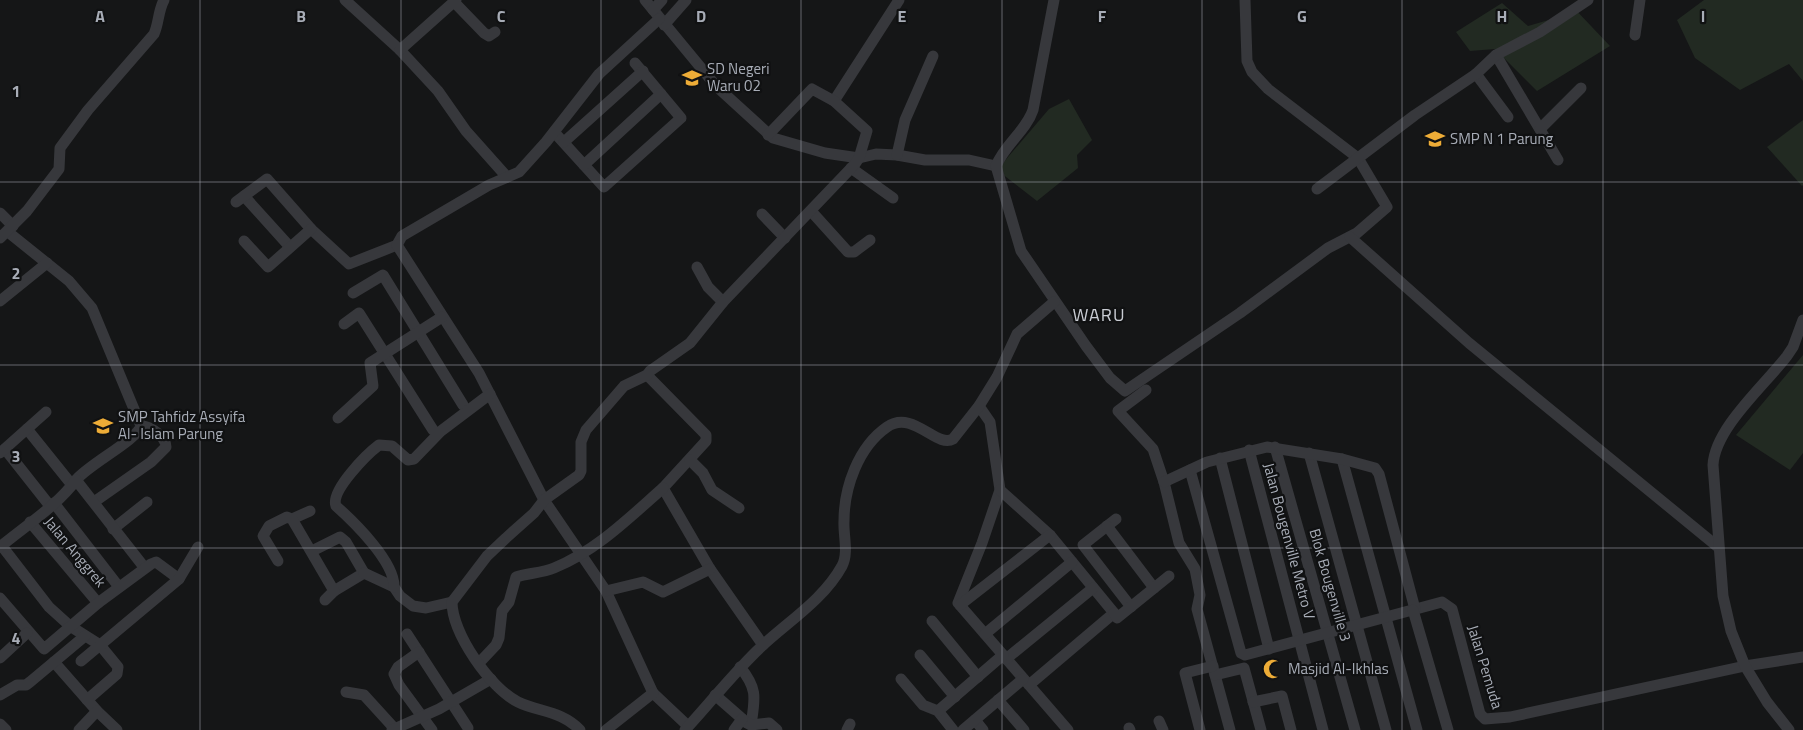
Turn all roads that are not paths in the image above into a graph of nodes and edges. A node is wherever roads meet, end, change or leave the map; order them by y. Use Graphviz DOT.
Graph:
graph roads {
  1 [pos="164,0"];
  2 [pos="345,0"];
  3 [pos="645,0"];
  4 [pos="662,0"];
  5 [pos="686,0"];
  6 [pos="899,0"];
  7 [pos="1054,0"];
  8 [pos="1246,0"];
  9 [pos="1588,0"];
  10 [pos="1640,0"];
  11 [pos="455,1"];
  12 [pos="659,18"];
  13 [pos="495,32"];
  14 [pos="1635,35"];
  15 [pos="400,50"];
  16 [pos="1496,55"];
  17 [pos="933,56"];
  18 [pos="1476,74"];
  19 [pos="1581,88"];
  20 [pos="661,94"];
  21 [pos="834,101"];
  22 [pos="1508,117"];
  23 [pos="1540,129"];
  24 [pos="554,132"];
  25 [pos="768,135"];
  26 [pos="564,142"];
  27 [pos="897,154"];
  28 [pos="859,158"];
  29 [pos="1358,158"];
  30 [pos="1558,160"];
  31 [pos="584,164"];
  32 [pos="996,166"];
  33 [pos="851,168"];
  34 [pos="508,177"];
  35 [pos="1317,189"];
  36 [pos="893,198"];
  37 [pos="811,211"];
  38 [pos="0,213"];
  39 [pos="762,214"];
  40 [pos="311,229"];
  41 [pos="7,232"];
  42 [pos="1350,237"];
  43 [pos="785,238"];
  44 [pos="870,240"];
  45 [pos="244,242"];
  46 [pos="397,245"];
  47 [pos="290,247"];
  48 [pos="47,263"];
  49 [pos="697,267"];
  50 [pos="353,292"];
  51 [pos="0,301"];
  52 [pos="723,302"];
  53 [pos="1054,302"];
  54 [pos="442,317"];
  55 [pos="1803,320"];
  56 [pos="344,324"];
  57 [pos="418,332"];
  58 [pos="385,353"];
  59 [pos="647,375"];
  60 [pos="1146,390"];
  61 [pos="490,394"];
  62 [pos="463,404"];
  63 [pos="979,406"];
  64 [pos="46,412"];
  65 [pos="338,418"];
  66 [pos="141,426"];
  67 [pos="28,429"];
  68 [pos="433,430"];
  69 [pos="1276,447"];
  70 [pos="1249,450"];
  71 [pos="2,451"];
  72 [pos="1309,453"];
  73 [pos="1220,458"];
  74 [pos="1342,458"];
  75 [pos="690,460"];
  76 [pos="1190,470"];
  77 [pos="74,482"];
  78 [pos="1164,482"];
  79 [pos="663,488"];
  80 [pos="1000,490"];
  81 [pos="544,500"];
  82 [pos="94,502"];
  83 [pos="147,502"];
  84 [pos="52,505"];
  85 [pos="739,508"];
  86 [pos="310,511"];
  87 [pos="292,519"];
  88 [pos="1718,519"];
  89 [pos="30,522"];
  90 [pos="113,529"];
  91 [pos="1698,529"];
  92 [pos="1050,534"];
  93 [pos="1,546"];
  94 [pos="198,547"];
  95 [pos="1718,547"];
  96 [pos="312,551"];
  97 [pos="580,555"];
  98 [pos="278,561"];
  99 [pos="1072,562"];
  100 [pos="144,567"];
  101 [pos="710,569"];
  102 [pos="364,573"];
  103 [pos="1169,576"];
  104 [pos="179,579"];
  105 [pos="119,587"];
  106 [pos="394,587"];
  107 [pos="1093,588"];
  108 [pos="1154,588"];
  109 [pos="334,591"];
  110 [pos="606,591"];
  111 [pos="0,598"];
  112 [pos="325,600"];
  113 [pos="98,602"];
  114 [pos="452,602"];
  115 [pos="960,605"];
  116 [pos="1131,607"];
  117 [pos="1414,610"];
  118 [pos="4,612"];
  119 [pos="1114,613"];
  120 [pos="1385,617"];
  121 [pos="932,621"];
  122 [pos="1358,625"];
  123 [pos="70,626"];
  124 [pos="28,632"];
  125 [pos="1328,633"];
  126 [pos="407,634"];
  127 [pos="985,634"];
  128 [pos="85,636"];
  129 [pos="1300,640"];
  130 [pos="100,645"];
  131 [pos="763,645"];
  132 [pos="1269,649"];
  133 [pos="419,652"];
  134 [pos="920,655"];
  135 [pos="1005,657"];
  136 [pos="1803,657"];
  137 [pos="0,658"];
  138 [pos="54,662"];
  139 [pos="80,662"];
  140 [pos="479,663"];
  141 [pos="1745,666"];
  142 [pos="740,667"];
  143 [pos="1214,671"];
  144 [pos="978,676"];
  145 [pos="491,679"];
  146 [pos="901,679"];
  147 [pos="1026,682"];
  148 [pos="346,692"];
  149 [pos="653,693"];
  150 [pos="0,694"];
  151 [pos="715,695"];
  152 [pos="955,697"];
  153 [pos="87,700"];
  154 [pos="998,700"];
  155 [pos="452,702"];
  156 [pos="1253,702"];
  157 [pos="97,711"];
  158 [pos="938,711"];
  159 [pos="422,717"];
  160 [pos="974,720"];
  161 [pos="747,722"];
  162 [pos="0,724"];
  163 [pos="468,728"];
  164 [pos="687,728"];
  165 [pos="393,729"];
  166 [pos="6,730"];
  167 [pos="79,730"];
  168 [pos="117,730"];
  169 [pos="432,730"];
  170 [pos="580,730"];
  171 [pos="608,730"];
  172 [pos="734,730"];
  173 [pos="777,730"];
  174 [pos="953,730"];
  175 [pos="962,730"];
  176 [pos="983,730"];
  177 [pos="1024,730"];
  178 [pos="1068,730"];
  179 [pos="1200,730"];
  180 [pos="1230,730"];
  181 [pos="1261,730"];
  182 [pos="1292,730"];
  183 [pos="1323,730"];
  184 [pos="1354,730"];
  185 [pos="1386,730"];
  186 [pos="1417,730"];
  187 [pos="1448,730"];
  188 [pos="1789,730"];
  1 -- 41 [label="street"];
  2 -- 15 [label="street"];
  3 -- 12 [label="street"];
  4 -- 12 [label="street"];
  5 -- 12 [label="street"];
  6 -- 21 [label="street"];
  7 -- 32 [label="street"];
  8 -- 29 [label="street"];
  9 -- 16 [label="street"];
  10 -- 14 [label="street"];
  11 -- 13 [label="street"];
  11 -- 15 [label="street"];
  12 -- 24 [label="street"];
  12 -- 25 [label="street"];
  15 -- 34 [label="street"];
  16 -- 18 [label="street"];
  16 -- 23 [label="street"];
  17 -- 27 [label="street"];
  18 -- 22 [label="street"];
  18 -- 29 [label="street"];
  19 -- 23 [label="street"];
  20 -- 26 [label="street"];
  20 -- 31 [label="street"];
  20 -- 31 [label="street"];
  21 -- 25 [label="street"];
  21 -- 28 [label="street"];
  23 -- 30 [label="street"];
  24 -- 26 [label="street"];
  24 -- 34 [label="street"];
  25 -- 28 [label="street"];
  26 -- 31 [label="street"];
  27 -- 28 [label="street"];
  27 -- 32 [label="street"];
  28 -- 33 [label="street"];
  29 -- 35 [label="street"];
  29 -- 42 [label="street"];
  32 -- 53 [label="street"];
  33 -- 36 [label="street"];
  33 -- 37 [label="street"];
  34 -- 46 [label="street"];
  37 -- 43 [label="street"];
  37 -- 44 [label="street"];
  38 -- 41 [label="street"];
  39 -- 43 [label="street"];
  40 -- 46 [label="street"];
  40 -- 47 [label="street"];
  40 -- 47 [label="street"];
  41 -- 48 [label="street"];
  42 -- 53 [label="street"];
  42 -- 91 [label="street"];
  43 -- 52 [label="street"];
  45 -- 47 [label="street"];
  46 -- 54 [label="street"];
  48 -- 51 [label="street"];
  48 -- 66 [label="street"];
  49 -- 52 [label="street"];
  50 -- 57 [label="street"];
  52 -- 59 [label="street"];
  53 -- 63 [label="street"];
  54 -- 57 [label="street"];
  54 -- 61 [label="street"];
  55 -- 88 [label="street"];
  56 -- 58 [label="street"];
  57 -- 58 [label="street"];
  57 -- 62 [label="street"];
  58 -- 65 [label="street"];
  58 -- 68 [label="street"];
  59 -- 75 [label="street"];
  59 -- 81 [label="street"];
  60 -- 78 [label="street"];
  61 -- 81 [label="street"];
  61 -- 106 [label="street"];
  63 -- 80 [label="street"];
  63 -- 131 [label="street"];
  64 -- 67 [label="street"];
  66 -- 77 [label="street"];
  66 -- 82 [label="street"];
  67 -- 71 [label="street"];
  67 -- 77 [label="street"];
  69 -- 70 [label="street"];
  69 -- 72 [label="street"];
  69 -- 125 [label="street, Blok Bougenville 3"];
  70 -- 73 [label="street"];
  70 -- 129 [label="street, Jalan Bougenville Metro V"];
  71 -- 84 [label="street"];
  72 -- 74 [label="street"];
  72 -- 122 [label="street"];
  73 -- 76 [label="street"];
  73 -- 132 [label="street"];
  74 -- 117 [label="street"];
  74 -- 120 [label="street"];
  75 -- 79 [label="street"];
  75 -- 85 [label="street"];
  76 -- 78 [label="street"];
  76 -- 132 [label="street, Jalan Pemuda"];
  77 -- 82 [label="street"];
  77 -- 84 [label="street"];
  78 -- 143 [label="street"];
  79 -- 97 [label="street"];
  79 -- 101 [label="street"];
  80 -- 92 [label="street"];
  80 -- 115 [label="street"];
  81 -- 97 [label="street"];
  81 -- 114 [label="street"];
  82 -- 90 [label="street"];
  83 -- 90 [label="street"];
  84 -- 89 [label="street"];
  84 -- 105 [label="street"];
  86 -- 87 [label="street"];
  87 -- 96 [label="street"];
  87 -- 98 [label="street"];
  88 -- 91 [label="street"];
  88 -- 95 [label="street"];
  89 -- 93 [label="street"];
  89 -- 113 [label="street, Jalan Anggrek"];
  90 -- 100 [label="street"];
  91 -- 95 [label="street"];
  92 -- 99 [label="street"];
  92 -- 115 [label="street"];
  93 -- 123 [label="street"];
  94 -- 104 [label="street"];
  95 -- 141 [label="street"];
  96 -- 102 [label="street"];
  96 -- 109 [label="street"];
  97 -- 110 [label="street"];
  97 -- 140 [label="street"];
  99 -- 107 [label="street"];
  99 -- 127 [label="street"];
  100 -- 104 [label="street"];
  100 -- 105 [label="street"];
  101 -- 110 [label="street"];
  101 -- 131 [label="street"];
  102 -- 106 [label="street"];
  102 -- 109 [label="street"];
  103 -- 108 [label="street"];
  104 -- 130 [label="street"];
  105 -- 113 [label="street"];
  106 -- 114 [label="street"];
  107 -- 119 [label="street"];
  107 -- 135 [label="street"];
  108 -- 116 [label="street"];
  108 -- 116 [label="street"];
  109 -- 112 [label="street"];
  110 -- 149 [label="street"];
  111 -- 118 [label="street"];
  113 -- 123 [label="street"];
  114 -- 140 [label="street"];
  115 -- 127 [label="street"];
  116 -- 119 [label="street"];
  117 -- 120 [label="street, Jalan Pemuda"];
  117 -- 141 [label="street, Jalan Pemuda"];
  117 -- 187 [label="street"];
  118 -- 124 [label="street"];
  119 -- 147 [label="street"];
  120 -- 122 [label="street, Jalan Pemuda"];
  120 -- 186 [label="street"];
  121 -- 144 [label="street"];
  122 -- 125 [label="street, Jalan Pemuda"];
  122 -- 185 [label="street"];
  123 -- 124 [label="street"];
  123 -- 128 [label="street"];
  124 -- 137 [label="street"];
  125 -- 129 [label="street, Jalan Pemuda"];
  125 -- 184 [label="street, Blok Bougenville 3"];
  126 -- 133 [label="street"];
  127 -- 135 [label="street"];
  128 -- 130 [label="street"];
  128 -- 138 [label="street"];
  129 -- 132 [label="street, Jalan Pemuda"];
  129 -- 183 [label="street, Jalan Bougenville Metro V"];
  130 -- 139 [label="street"];
  130 -- 153 [label="street"];
  131 -- 142 [label="street"];
  133 -- 155 [label="street"];
  133 -- 159 [label="street"];
  134 -- 152 [label="street"];
  135 -- 144 [label="street"];
  135 -- 147 [label="street"];
  136 -- 141 [label="street, Jalan Pemuda"];
  138 -- 150 [label="street"];
  138 -- 153 [label="street"];
  140 -- 145 [label="street"];
  141 -- 188 [label="street"];
  142 -- 151 [label="street"];
  142 -- 161 [label="street"];
  143 -- 156 [label="street"];
  143 -- 179 [label="street"];
  143 -- 180 [label="street"];
  144 -- 152 [label="street"];
  145 -- 155 [label="street"];
  145 -- 170 [label="street"];
  146 -- 158 [label="street"];
  147 -- 154 [label="street"];
  147 -- 178 [label="street"];
  148 -- 165 [label="street"];
  149 -- 164 [label="street"];
  149 -- 171 [label="street"];
  151 -- 161 [label="street"];
  151 -- 164 [label="street"];
  152 -- 158 [label="street"];
  153 -- 157 [label="street"];
  154 -- 160 [label="street"];
  154 -- 177 [label="street"];
  155 -- 159 [label="street"];
  155 -- 163 [label="street"];
  156 -- 181 [label="street"];
  156 -- 182 [label="street"];
  157 -- 167 [label="street"];
  157 -- 168 [label="street"];
  158 -- 174 [label="street"];
  159 -- 165 [label="street"];
  159 -- 169 [label="street"];
  160 -- 175 [label="street"];
  160 -- 176 [label="street"];
  161 -- 172 [label="street"];
  161 -- 173 [label="street"];
  162 -- 166 [label="street"];
}
